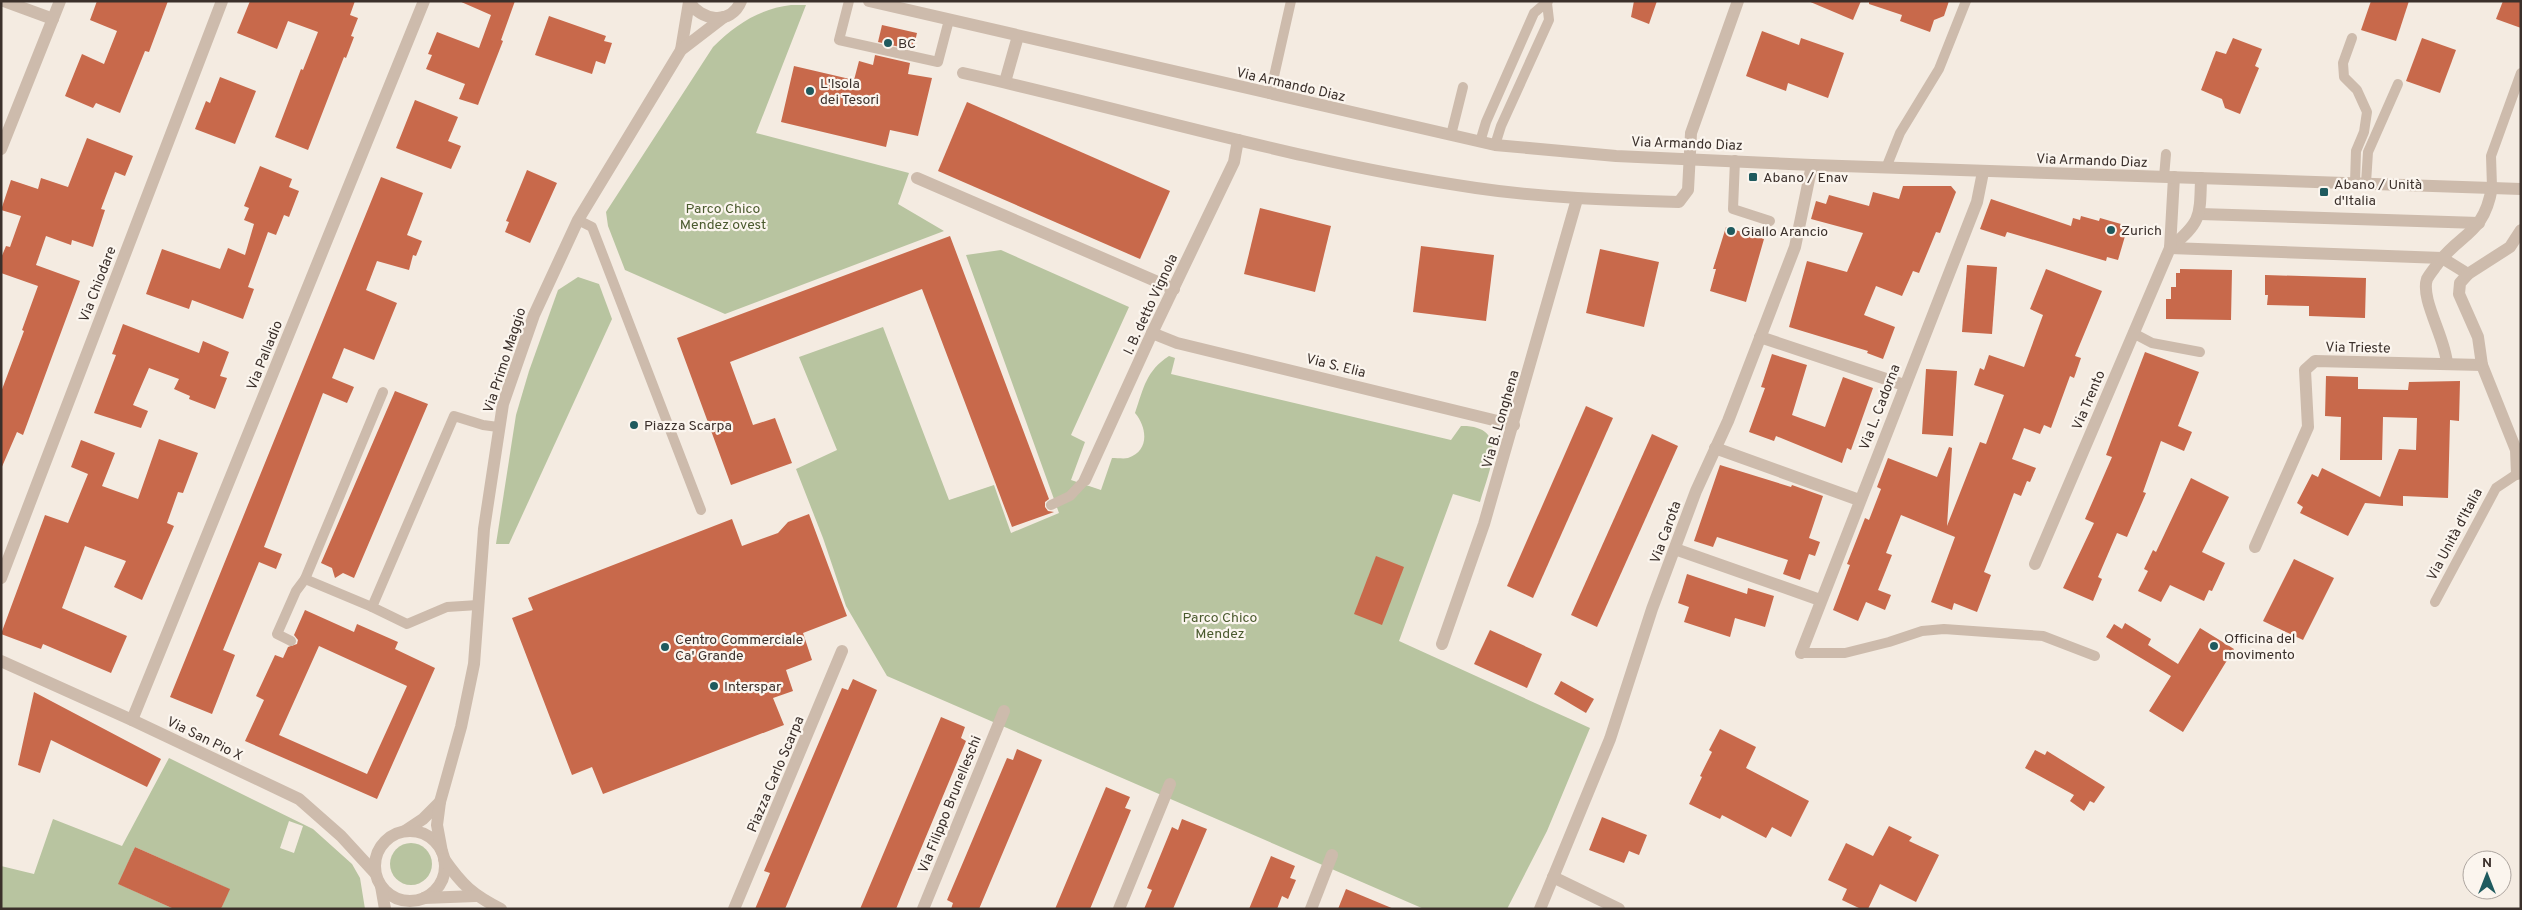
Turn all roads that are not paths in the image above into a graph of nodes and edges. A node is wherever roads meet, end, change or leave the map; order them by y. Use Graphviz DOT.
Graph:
graph roads {
  1 [pos="4,1"];
  2 [pos="60,1"];
  3 [pos="222,1"];
  4 [pos="424,1"];
  5 [pos="849,1"];
  6 [pos="869,1"];
  7 [pos="1292,1"];
  8 [pos="1738,1"];
  9 [pos="1966,1"];
  10 [pos="689,2"];
  11 [pos="742,2"];
  12 [pos="1548,2"];
  13 [pos="724,17"];
  14 [pos="53,19"];
  15 [pos="949,20"];
  16 [pos="1018,36"];
  17 [pos="2352,38"];
  18 [pos="681,50"];
  19 [pos="963,73"];
  20 [pos="2521,73"];
  21 [pos="1005,82"];
  22 [pos="2398,84"];
  23 [pos="1463,87"];
  24 [pos="1270,94"];
  25 [pos="1451,135"];
  26 [pos="1238,140"];
  27 [pos="1480,142"];
  28 [pos="1495,145"];
  29 [pos="1,149"];
  30 [pos="2166,154"];
  31 [pos="1688,158"];
  32 [pos="1734,160"];
  33 [pos="1812,165"];
  34 [pos="1886,168"];
  35 [pos="1984,172"];
  36 [pos="2169,177"];
  37 [pos="917,178"];
  38 [pos="2201,178"];
  39 [pos="2361,183"];
  40 [pos="2492,187"];
  41 [pos="2521,189"];
  42 [pos="1577,199"];
  43 [pos="2200,214"];
  44 [pos="578,220"];
  45 [pos="1770,221"];
  46 [pos="2479,223"];
  47 [pos="2521,230"];
  48 [pos="2170,248"];
  49 [pos="2442,258"];
  50 [pos="2468,274"];
  51 [pos="1174,289"];
  52 [pos="1152,333"];
  53 [pos="2133,333"];
  54 [pos="1760,337"];
  55 [pos="2200,352"];
  56 [pos="2447,364"];
  57 [pos="2482,364"];
  58 [pos="1904,385"];
  59 [pos="382,392"];
  60 [pos="1514,425"];
  61 [pos="498,427"];
  62 [pos="1715,448"];
  63 [pos="2517,474"];
  64 [pos="1086,480"];
  65 [pos="1859,500"];
  66 [pos="1051,505"];
  67 [pos="701,510"];
  68 [pos="2255,547"];
  69 [pos="1675,549"];
  70 [pos="2035,564"];
  71 [pos="1,578"];
  72 [pos="304,578"];
  73 [pos="1820,600"];
  74 [pos="2435,602"];
  75 [pos="478,605"];
  76 [pos="372,607"];
  77 [pos="291,641"];
  78 [pos="1442,644"];
  79 [pos="842,651"];
  80 [pos="1801,653"];
  81 [pos="2095,656"];
  82 [pos="1,661"];
  83 [pos="1004,711"];
  84 [pos="132,720"];
  85 [pos="1170,784"];
  86 [pos="440,802"];
  87 [pos="405,831"];
  88 [pos="443,855"];
  89 [pos="1332,855"];
  90 [pos="375,873"];
  91 [pos="1553,877"];
  92 [pos="381,886"];
  93 [pos="476,896"];
  94 [pos="421,899"];
  95 [pos="385,909"];
  96 [pos="405,909"];
  97 [pos="501,909"];
  98 [pos="734,909"];
  99 [pos="923,909"];
  100 [pos="1119,909"];
  101 [pos="1311,909"];
  102 [pos="1540,909"];
  103 [pos="1619,909"];
  1 -- 14 [label="street"];
  2 -- 14 [label="street"];
  3 -- 71 [label="street, Via Chiodare"];
  4 -- 84 [label="street, Via Palladio"];
  5 -- 15 [label="lane"];
  6 -- 15 [label="street, Via Armando Diaz"];
  7 -- 24 [label="lane"];
  8 -- 31 [label="street"];
  9 -- 34 [label="lane"];
  10 -- 13 [label="street"];
  10 -- 18 [label="street, Via Primo Maggio"];
  11 -- 13 [label="street, Via Primo Maggio"];
  12 -- 27 [label="lane"];
  12 -- 28 [label="lane"];
  13 -- 18 [label="street, Via Primo Maggio"];
  14 -- 29 [label="street"];
  15 -- 16 [label="street, Via Armando Diaz"];
  16 -- 21 [label="street"];
  16 -- 24 [label="street, Via Armando Diaz"];
  17 -- 39 [label="lane"];
  18 -- 44 [label="street, Via Primo Maggio"];
  19 -- 21 [label="street"];
  20 -- 40 [label="lane"];
  21 -- 26 [label="street"];
  22 -- 39 [label="lane"];
  23 -- 25 [label="lane"];
  24 -- 25 [label="street, Via Armando Diaz"];
  25 -- 27 [label="street, Via Armando Diaz"];
  26 -- 42 [label="street"];
  26 -- 51 [label="street, I. B. detto Vignola"];
  27 -- 28 [label="street, Via Armando Diaz"];
  28 -- 31 [label="street, Via Armando Diaz"];
  30 -- 36 [label="lane"];
  31 -- 32 [label="street, Via Armando Diaz"];
  31 -- 42 [label="street"];
  32 -- 33 [label="street, Via Armando Diaz"];
  32 -- 45 [label="lane"];
  33 -- 34 [label="street, Via Armando Diaz"];
  33 -- 54 [label="street, Via Carota"];
  34 -- 35 [label="street, Via Armando Diaz"];
  35 -- 36 [label="street, Via Armando Diaz"];
  35 -- 58 [label="street, Via L. Cadorna"];
  36 -- 38 [label="street, Via Armando Diaz"];
  36 -- 48 [label="street"];
  37 -- 51 [label="street"];
  38 -- 39 [label="street, Via Armando Diaz"];
  38 -- 43 [label="street"];
  39 -- 40 [label="street, Via Armando Diaz"];
  40 -- 41 [label="street, Via Armando Diaz"];
  40 -- 46 [label="street"];
  42 -- 60 [label="street, Via B. Longhena"];
  43 -- 46 [label="street"];
  43 -- 48 [label="street"];
  44 -- 61 [label="street, Via Primo Maggio"];
  44 -- 67 [label="lane"];
  46 -- 49 [label="street"];
  47 -- 50 [label="street"];
  48 -- 49 [label="street"];
  48 -- 53 [label="street, Via Trento"];
  49 -- 50 [label="street"];
  49 -- 56 [label="street"];
  50 -- 57 [label="street, Via Unità d'Italia"];
  51 -- 52 [label="street, I. B. detto Vignola"];
  52 -- 60 [label="street, Via S. Elia"];
  52 -- 64 [label="street, I. B. detto Vignola"];
  53 -- 55 [label="lane"];
  53 -- 70 [label="street, Via Trento"];
  54 -- 58 [label="street"];
  54 -- 62 [label="street, Via Carota"];
  56 -- 57 [label="street, Via Trieste"];
  56 -- 68 [label="street, Via Trieste"];
  57 -- 63 [label="street, Via Unità d'Italia"];
  58 -- 65 [label="street, Via L. Cadorna"];
  59 -- 72 [label="lane"];
  60 -- 78 [label="street, Via B. Longhena"];
  61 -- 75 [label="street, Via Primo Maggio"];
  61 -- 76 [label="lane"];
  62 -- 65 [label="street"];
  62 -- 69 [label="street, Via Carota"];
  63 -- 74 [label="lane, Via Unità d'Italia"];
  64 -- 66 [label="lane"];
  65 -- 73 [label="street, Via L. Cadorna"];
  69 -- 73 [label="street"];
  69 -- 91 [label="street, Via Carota"];
  72 -- 76 [label="lane"];
  72 -- 77 [label="lane"];
  73 -- 80 [label="street, Via L. Cadorna"];
  75 -- 76 [label="lane"];
  75 -- 86 [label="street, Via Primo Maggio"];
  79 -- 98 [label="street, Piazza Carlo Scarpa"];
  80 -- 81 [label="lane"];
  82 -- 84 [label="street, Via San Pio X"];
  83 -- 99 [label="street, Via Filippo Brunelleschi"];
  84 -- 90 [label="street, Via San Pio X"];
  85 -- 100 [label="street"];
  86 -- 87 [label="street, Via Primo Maggio"];
  86 -- 88 [label="street, Via Primo Maggio"];
  87 -- 88 [label="street"];
  87 -- 90 [label="street, Via Primo Maggio"];
  88 -- 93 [label="street"];
  88 -- 94 [label="street, Via Primo Maggio"];
  89 -- 101 [label="street"];
  90 -- 92 [label="street"];
  91 -- 102 [label="street, Via Carota"];
  91 -- 103 [label="street"];
  92 -- 94 [label="street"];
  92 -- 95 [label="street"];
  93 -- 94 [label="street"];
  93 -- 97 [label="street"];
  94 -- 96 [label="street, Via Primo Maggio"];
}
